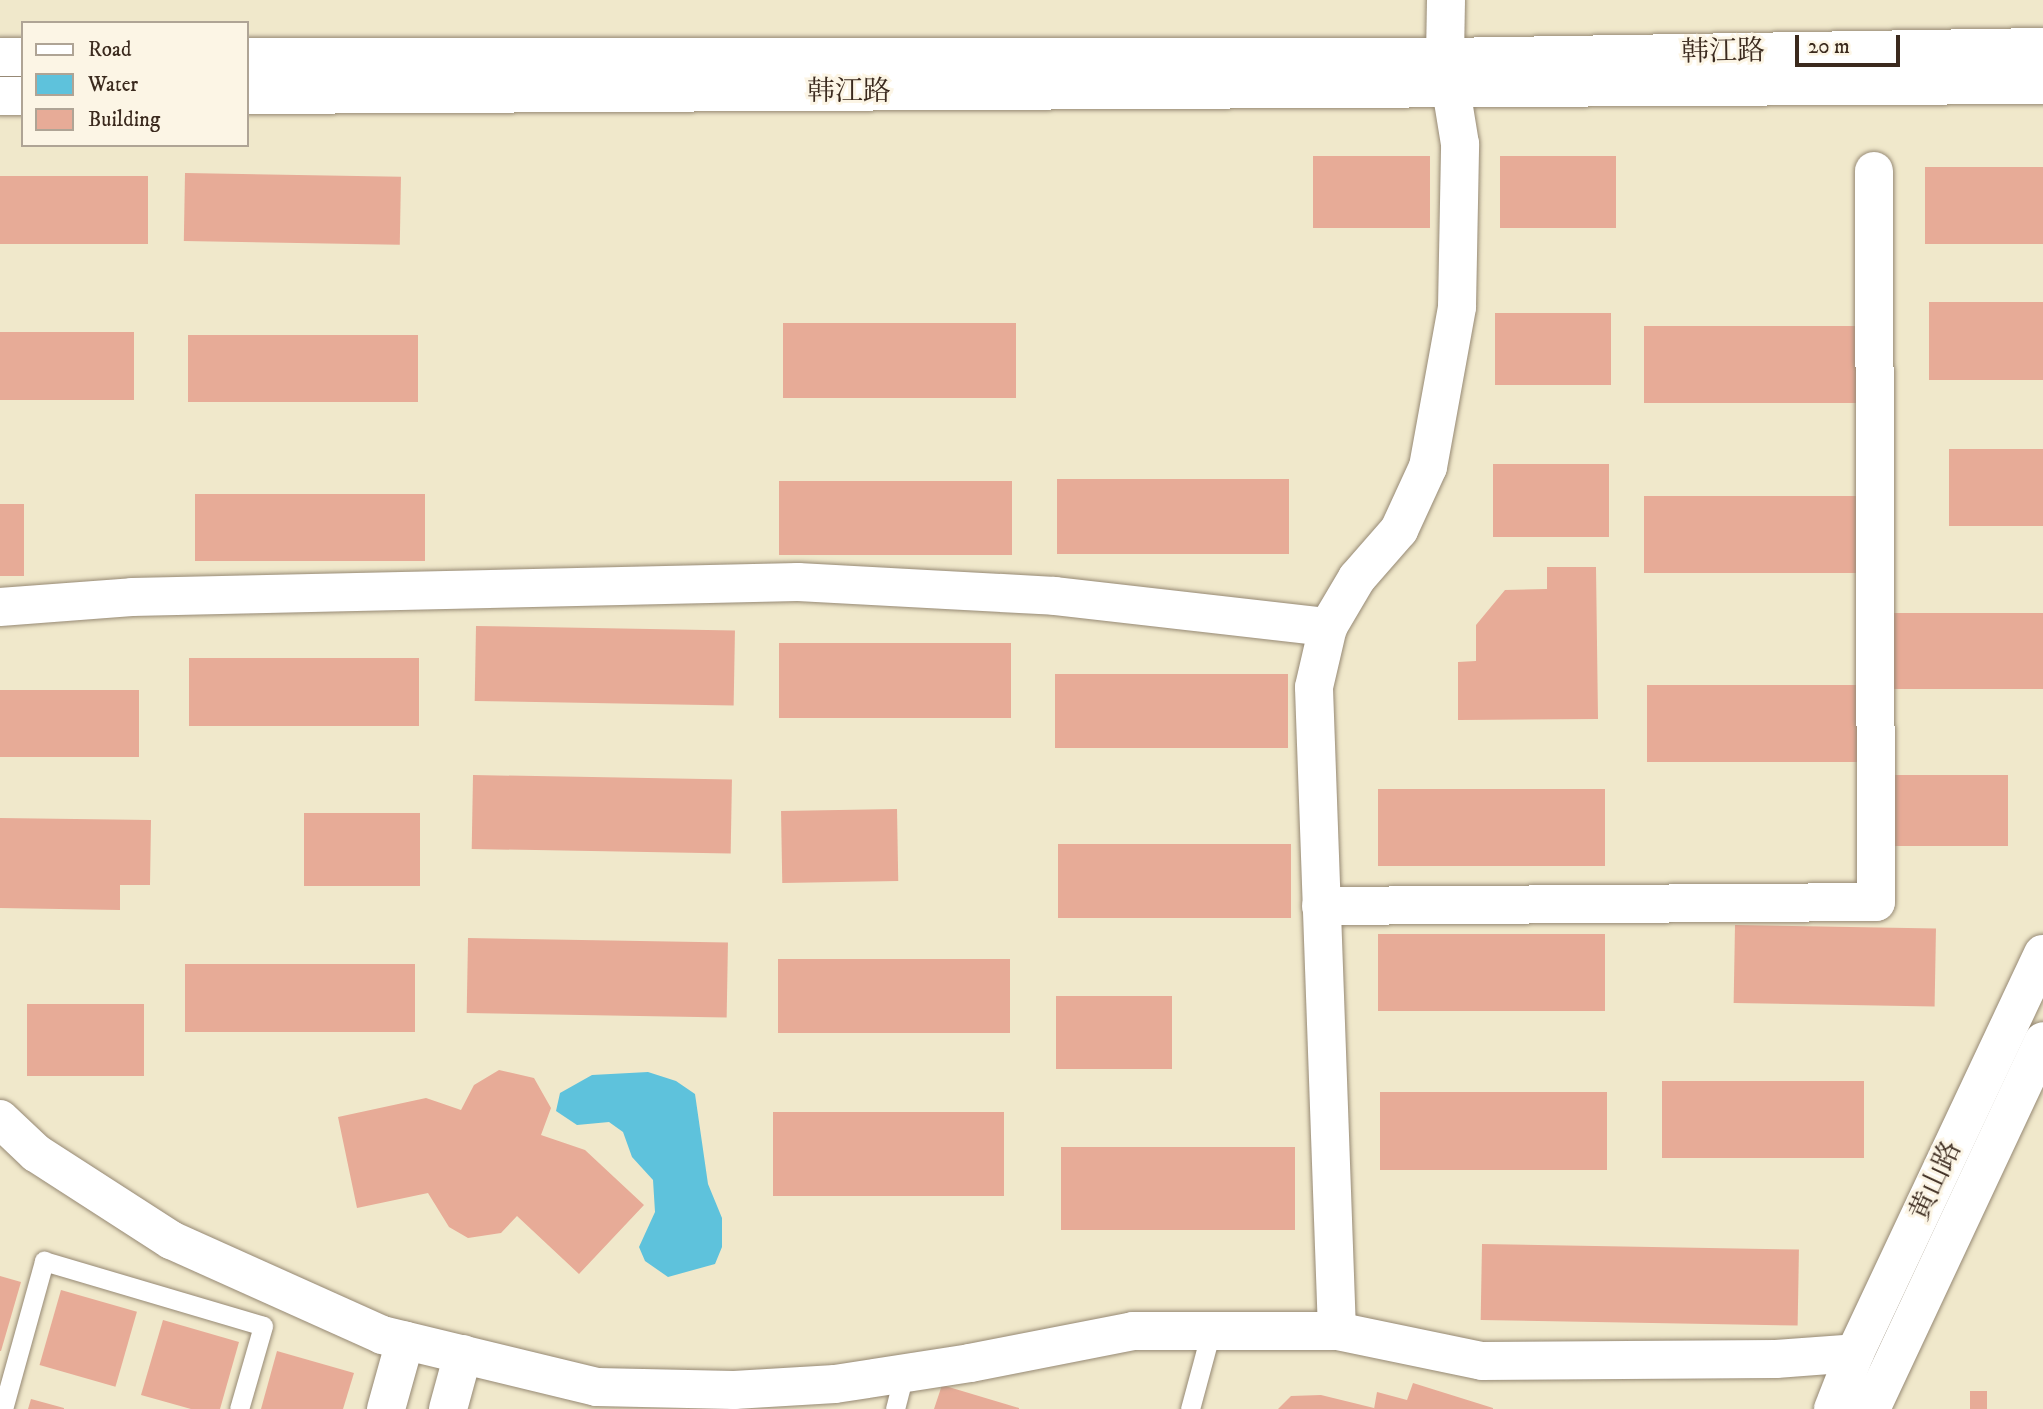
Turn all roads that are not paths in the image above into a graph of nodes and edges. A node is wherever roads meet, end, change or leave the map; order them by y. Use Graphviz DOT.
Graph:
graph roads {
  1 [pos="1446,0"];
  2 [pos="2043,47"];
  3 [pos="0,57"];
  4 [pos="21,57"];
  5 [pos="248,57"];
  6 [pos="1448,73"];
  7 [pos="2043,85"];
  8 [pos="248,95"];
  9 [pos="0,96"];
  10 [pos="21,96"];
  11 [pos="1874,171"];
  12 [pos="0,607"];
  13 [pos="1328,627"];
  14 [pos="1321,906"];
  15 [pos="2043,954"];
  16 [pos="2043,1041"];
  17 [pos="0,1119"];
  18 [pos="1211,1331"];
  19 [pos="1337,1331"];
  20 [pos="405,1341"];
  21 [pos="1855,1353"];
  22 [pos="463,1354"];
  23 [pos="905,1370"];
  24 [pos="756,1399"];
  25 [pos="3,1409"];
  26 [pos="239,1409"];
  27 [pos="386,1409"];
  28 [pos="449,1409"];
  29 [pos="895,1409"];
  30 [pos="1190,1409"];
  31 [pos="1833,1409"];
  32 [pos="1871,1409"];
  1 -- 6 [label="street"];
  2 -- 6 [label="street, 韩江路"];
  3 -- 4 [label="street"];
  5 -- 6 [label="street, 韩江路"];
  6 -- 7 [label="street, 韩江路"];
  6 -- 8 [label="street, 韩江路"];
  6 -- 13 [label="street"];
  9 -- 10 [label="street"];
  11 -- 14 [label="street"];
  12 -- 13 [label="street"];
  13 -- 14 [label="street"];
  14 -- 19 [label="street"];
  15 -- 21 [label="street, 黄山路"];
  16 -- 32 [label="street, 黄山路"];
  17 -- 20 [label="street"];
  18 -- 19 [label="street"];
  18 -- 23 [label="street"];
  18 -- 30 [label="lane"];
  19 -- 21 [label="street"];
  20 -- 22 [label="street"];
  20 -- 27 [label="street"];
  21 -- 31 [label="street, 黄山路"];
  22 -- 24 [label="street"];
  22 -- 28 [label="street"];
  23 -- 24 [label="street"];
  23 -- 29 [label="lane"];
  25 -- 26 [label="lane"];
}
